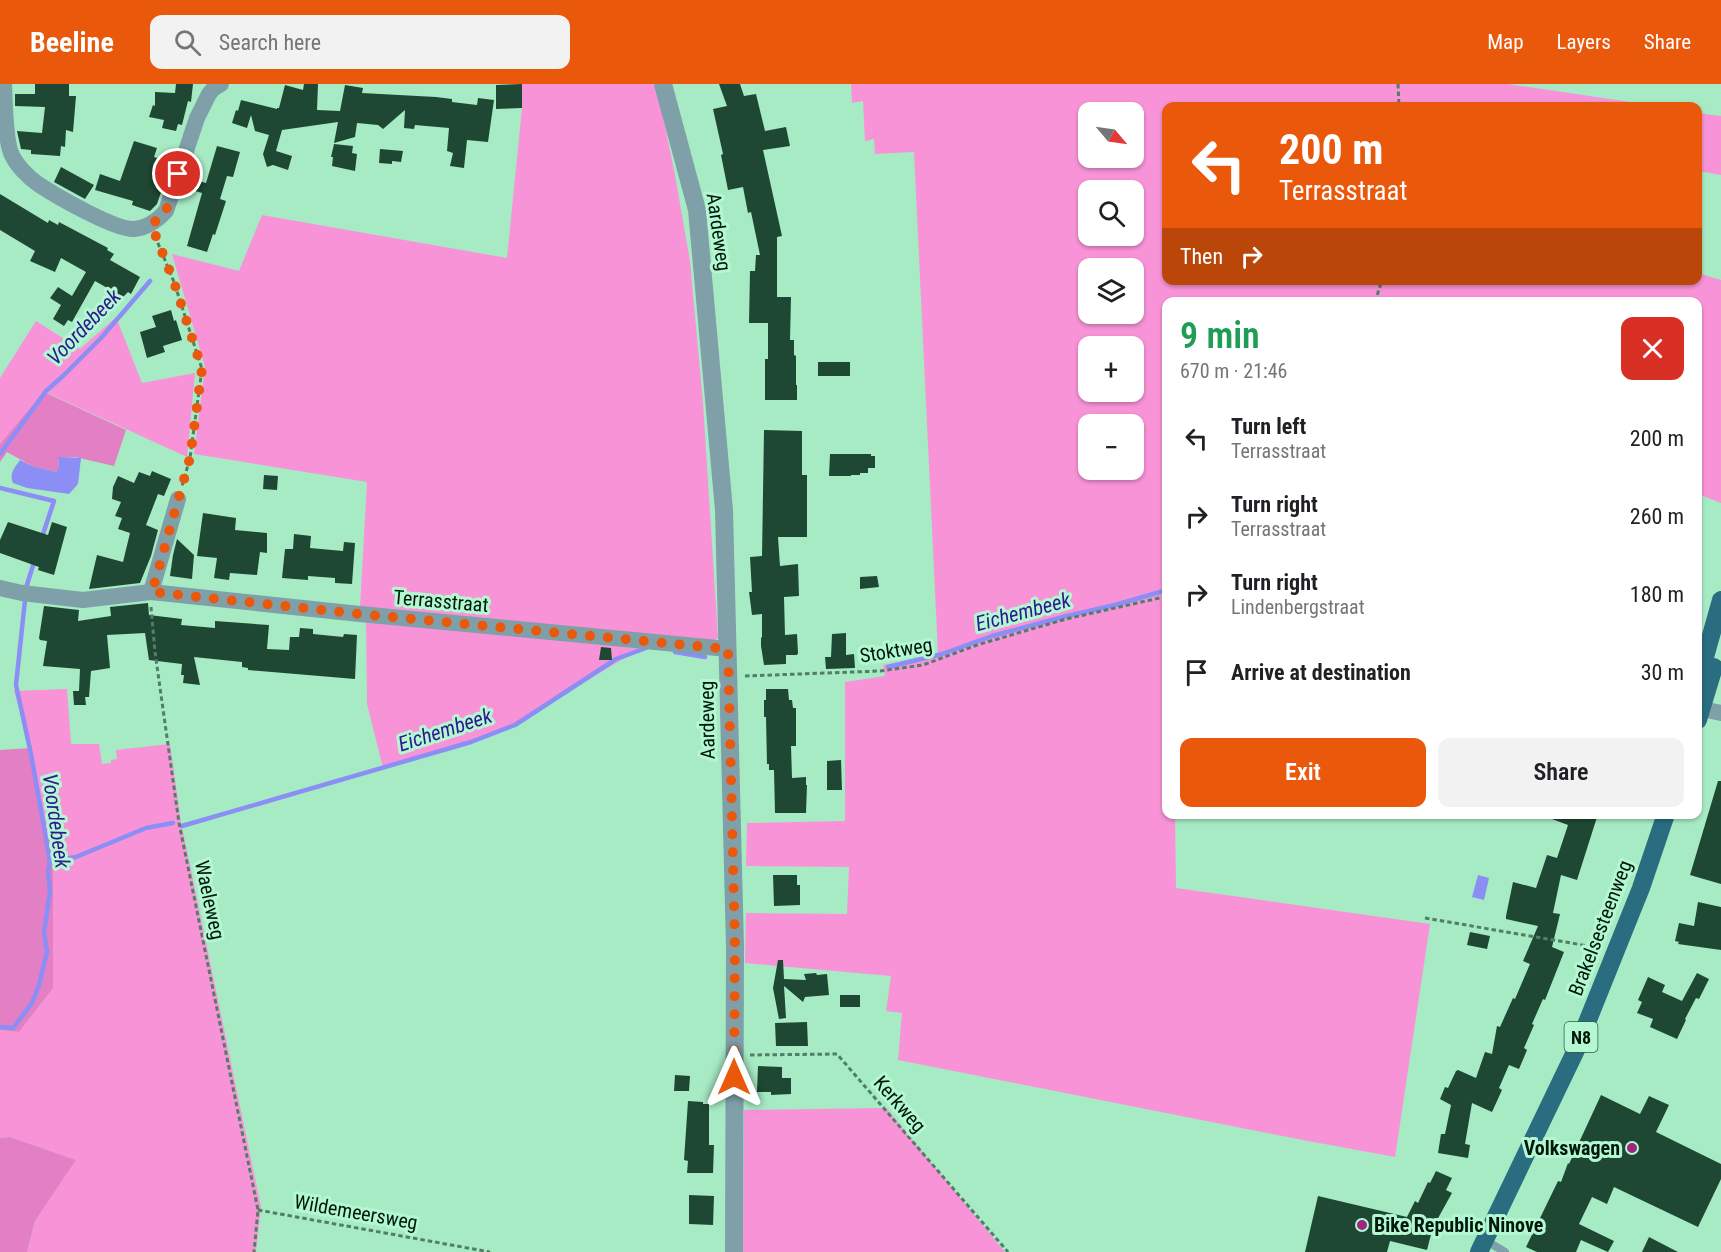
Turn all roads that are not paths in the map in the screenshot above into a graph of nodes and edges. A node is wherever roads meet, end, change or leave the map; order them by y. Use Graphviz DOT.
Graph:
graph roads {
  1 [pos="4,84"];
  2 [pos="221,84"];
  3 [pos="663,84"];
  4 [pos="178,499"];
  5 [pos="0,588"];
  6 [pos="152,592"];
  7 [pos="1721,600"];
  8 [pos="1721,640"];
  9 [pos="728,649"];
  10 [pos="1702,668"];
  11 [pos="1702,708"];
  12 [pos="1721,713"];
  13 [pos="1702,715"];
  14 [pos="1652,819"];
  15 [pos="1664,819"];
  16 [pos="1478,1248"];
  17 [pos="734,1252"];
  18 [pos="1504,1252"];
  1 -- 2 [label="street"];
  3 -- 9 [label="street, Aardeweg"];
  4 -- 6 [label="street"];
  5 -- 6 [label="street, Terrasstraat"];
  6 -- 9 [label="street, Terrasstraat"];
  7 -- 10 [label="main road"];
  8 -- 11 [label="main road"];
  9 -- 17 [label="street, Aardeweg"];
  12 -- 13 [label="street"];
  14 -- 16 [label="main road, Brakelsesteenweg / N8"];
  15 -- 16 [label="main road, Brakelsesteenweg / N8"];
  16 -- 18 [label="lane"];
}
